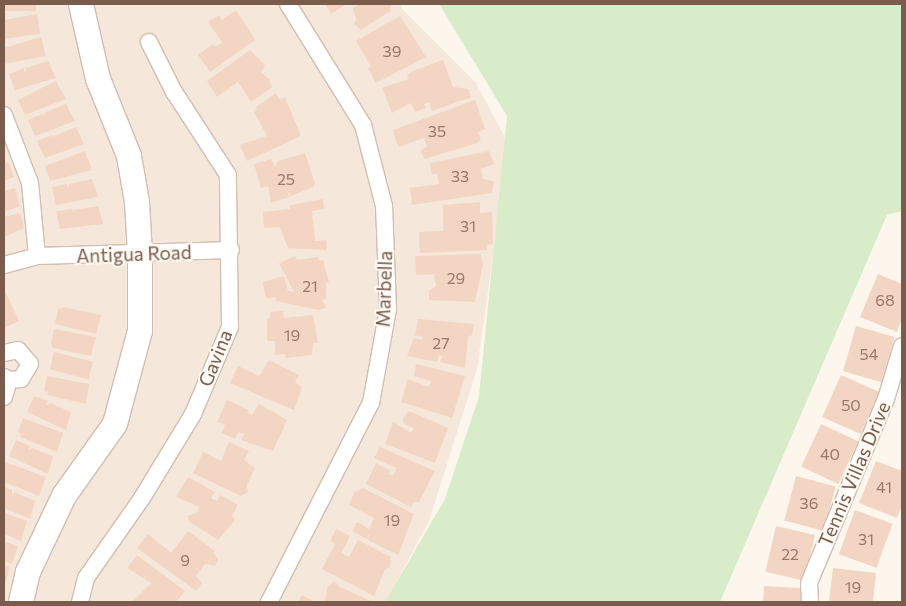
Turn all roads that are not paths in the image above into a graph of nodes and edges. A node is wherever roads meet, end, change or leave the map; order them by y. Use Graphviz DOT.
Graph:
graph roads {
  1 [pos="81,4"];
  2 [pos="288,4"];
  3 [pos="148,42"];
  4 [pos="4,115"];
  5 [pos="231,250"];
  6 [pos="140,252"];
  7 [pos="37,256"];
  8 [pos="4,265"];
  9 [pos="902,346"];
  10 [pos="4,353"];
  11 [pos="7,379"];
  12 [pos="4,397"];
  13 [pos="21,602"];
  14 [pos="80,602"];
  15 [pos="269,602"];
  16 [pos="810,602"];
  1 -- 6 [label="street"];
  2 -- 15 [label="street, Marbella"];
  3 -- 5 [label="street, Gavina"];
  4 -- 7 [label="street"];
  5 -- 6 [label="street, Antigua Road"];
  5 -- 14 [label="street, Gavina"];
  6 -- 7 [label="street, Antigua Road"];
  6 -- 13 [label="street"];
  7 -- 8 [label="street, Antigua Road"];
  9 -- 16 [label="street, Tennis Villas Drive"];
  10 -- 11 [label="street"];
  11 -- 12 [label="street"];
}
